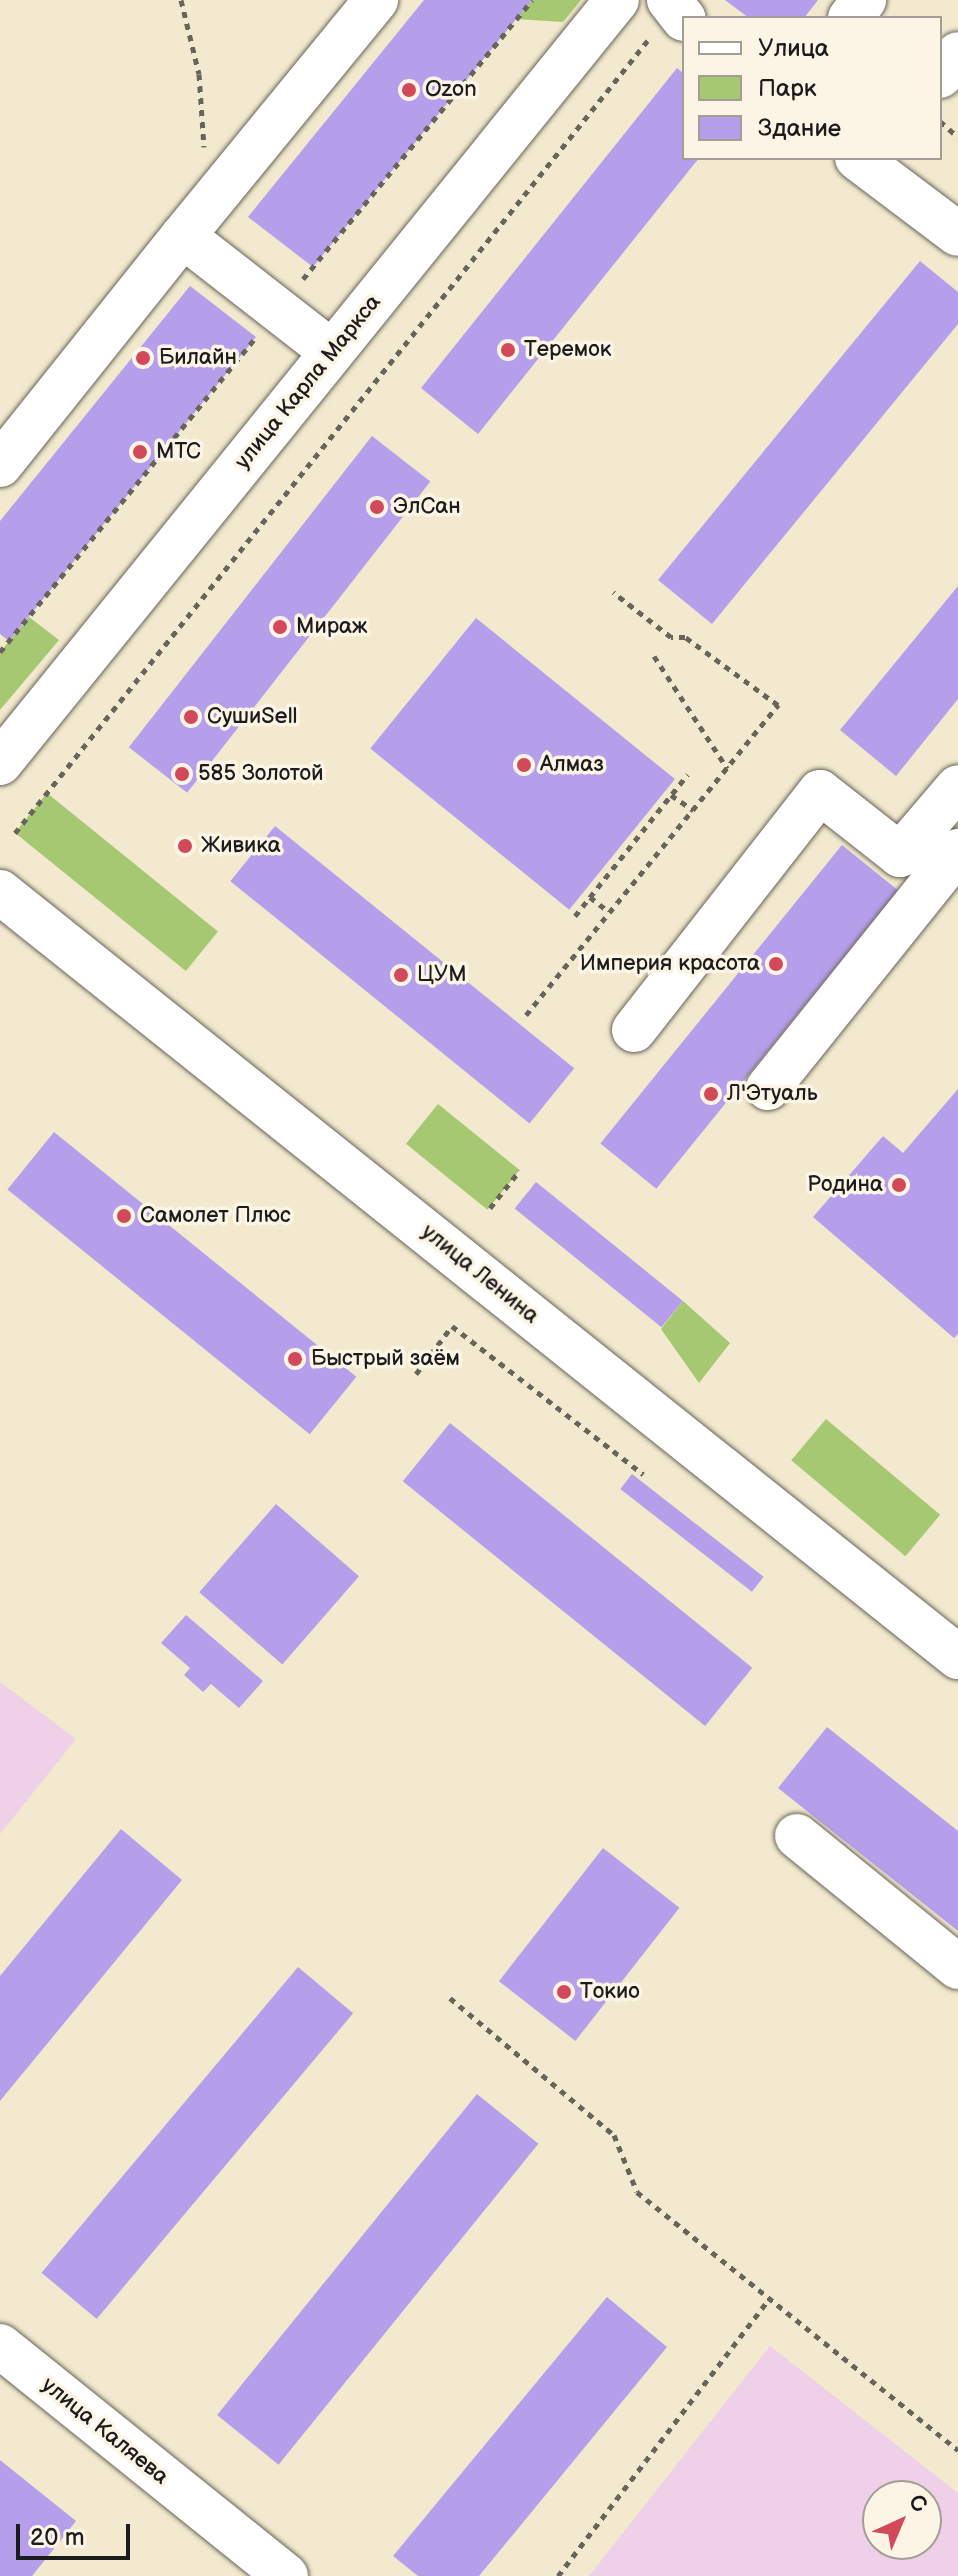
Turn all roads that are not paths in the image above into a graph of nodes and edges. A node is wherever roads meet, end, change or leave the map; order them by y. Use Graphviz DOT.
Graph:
graph roads {
  1 [pos="376,0"];
  2 [pos="617,0"];
  3 [pos="864,0"];
  4 [pos="852,16"];
  5 [pos="958,54"];
  6 [pos="942,74"];
  7 [pos="866,161"];
  8 [pos="958,234"];
  9 [pos="183,236"];
  10 [pos="332,352"];
  11 [pos="0,465"];
  12 [pos="0,763"];
  13 [pos="952,805"];
  14 [pos="958,851"];
  15 [pos="0,892"];
  16 [pos="634,1030"];
  17 [pos="768,1088"];
  18 [pos="958,1657"];
  19 [pos="797,1836"];
  20 [pos="958,1967"];
  21 [pos="0,2346"];
  22 [pos="286,2576"];
  1 -- 9 [label="street"];
  2 -- 10 [label="street, улица Карла Маркса"];
  3 -- 4 [label="street"];
  5 -- 6 [label="street"];
  7 -- 8 [label="street"];
  9 -- 10 [label="street"];
  9 -- 11 [label="street"];
  10 -- 12 [label="street, улица Карла Маркса"];
  13 -- 16 [label="street"];
  14 -- 17 [label="street"];
  15 -- 18 [label="street, улица Ленина"];
  19 -- 20 [label="street"];
  21 -- 22 [label="street, улица Каляева"];
}
